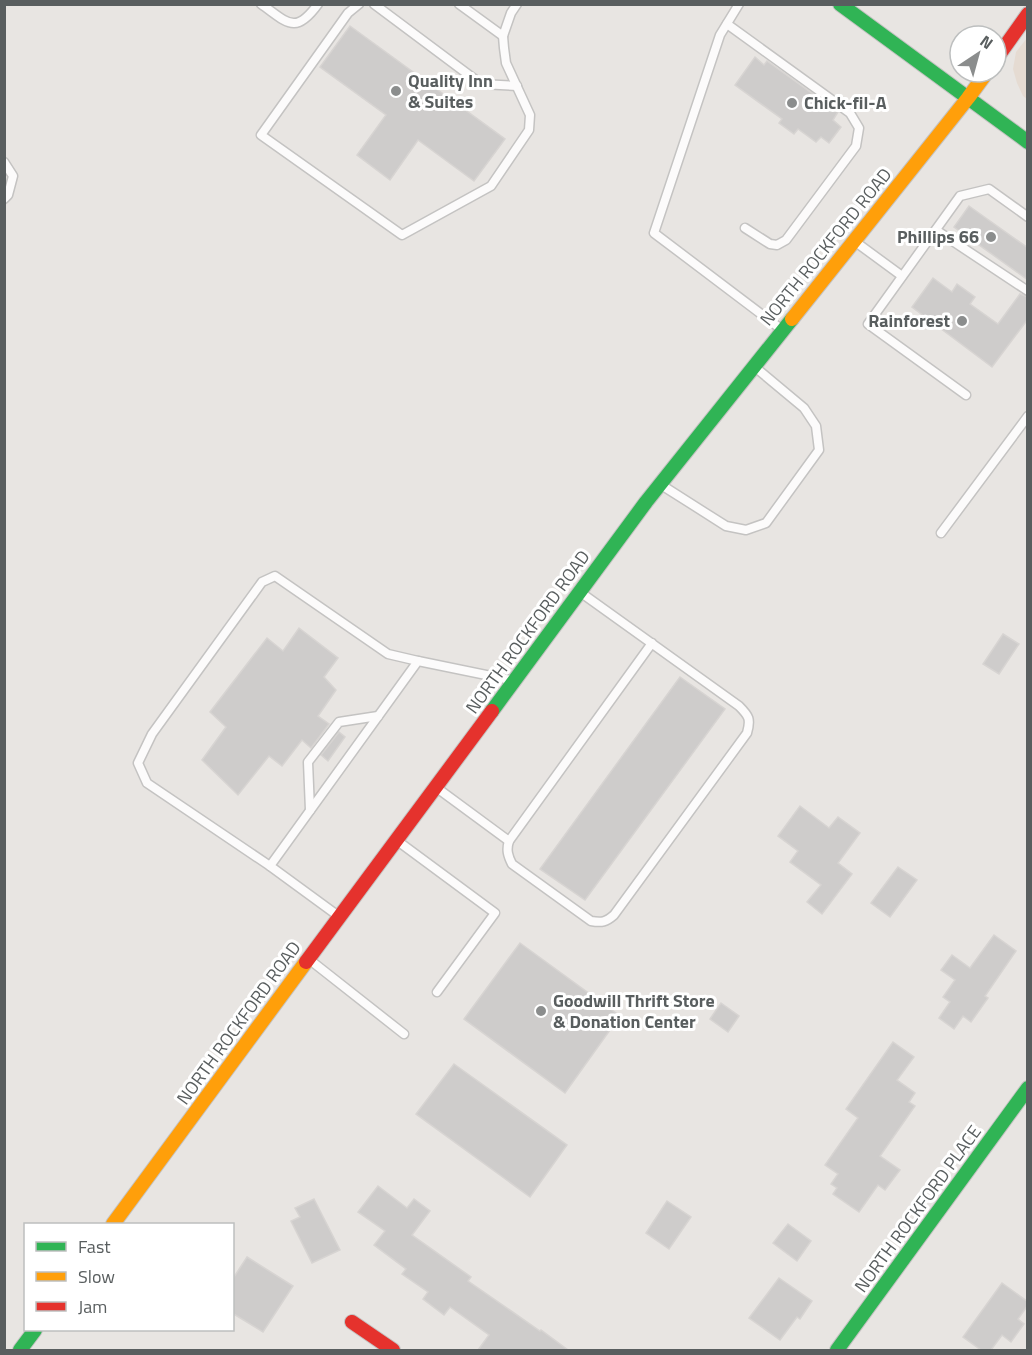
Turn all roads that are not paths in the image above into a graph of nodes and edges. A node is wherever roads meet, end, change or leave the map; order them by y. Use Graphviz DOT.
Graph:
graph roads {
  1 [pos="261,4"];
  2 [pos="318,4"];
  3 [pos="359,4"];
  4 [pos="374,4"];
  5 [pos="459,4"];
  6 [pos="517,4"];
  7 [pos="740,4"];
  8 [pos="840,4"];
  9 [pos="1028,15"];
  10 [pos="727,24"];
  11 [pos="504,36"];
  12 [pos="1008,42"];
  13 [pos="978,84"];
  14 [pos="517,86"];
  15 [pos="968,98"];
  16 [pos="1028,142"];
  17 [pos="4,162"];
  18 [pos="4,199"];
  19 [pos="1028,217"];
  20 [pos="745,228"];
  21 [pos="936,230"];
  22 [pos="854,241"];
  23 [pos="902,276"];
  24 [pos="1028,291"];
  25 [pos="783,331"];
  26 [pos="754,367"];
  27 [pos="966,395"];
  28 [pos="1028,416"];
  29 [pos="660,484"];
  30 [pos="941,533"];
  31 [pos="580,592"];
  32 [pos="652,643"];
  33 [pos="418,661"];
  34 [pos="514,680"];
  35 [pos="378,716"];
  36 [pos="436,787"];
  37 [pos="310,810"];
  38 [pos="396,840"];
  39 [pos="509,841"];
  40 [pos="270,866"];
  41 [pos="340,917"];
  42 [pos="309,959"];
  43 [pos="437,992"];
  44 [pos="404,1034"];
  45 [pos="1028,1088"];
  46 [pos="113,1223"];
  47 [pos="352,1322"];
  48 [pos="34,1331"];
  49 [pos="20,1350"];
  50 [pos="393,1350"];
  51 [pos="837,1350"];
  1 -- 2 [label="lane"];
  3 -- 14 [label="lane"];
  4 -- 14 [label="lane"];
  5 -- 11 [label="lane"];
  6 -- 11 [label="lane"];
  7 -- 10 [label="lane"];
  8 -- 15 [label="street"];
  9 -- 12 [label="street"];
  10 -- 20 [label="lane"];
  10 -- 25 [label="lane"];
  11 -- 14 [label="lane"];
  13 -- 15 [label="street, NORTH ROCKFORD ROAD"];
  15 -- 16 [label="street"];
  15 -- 22 [label="street, NORTH ROCKFORD ROAD"];
  17 -- 18 [label="lane"];
  19 -- 21 [label="lane"];
  21 -- 23 [label="lane"];
  21 -- 24 [label="lane"];
  22 -- 23 [label="lane"];
  22 -- 25 [label="street, NORTH ROCKFORD ROAD"];
  23 -- 27 [label="lane"];
  25 -- 26 [label="street, NORTH ROCKFORD ROAD"];
  26 -- 29 [label="street, NORTH ROCKFORD ROAD"];
  26 -- 29 [label="lane"];
  28 -- 30 [label="lane"];
  29 -- 31 [label="street, NORTH ROCKFORD ROAD"];
  31 -- 32 [label="lane"];
  31 -- 34 [label="street, NORTH ROCKFORD ROAD"];
  32 -- 39 [label="lane"];
  32 -- 39 [label="lane"];
  33 -- 34 [label="lane"];
  33 -- 35 [label="lane"];
  33 -- 40 [label="lane"];
  34 -- 36 [label="street, NORTH ROCKFORD ROAD"];
  35 -- 37 [label="lane"];
  35 -- 37 [label="lane"];
  36 -- 38 [label="street, NORTH ROCKFORD ROAD"];
  36 -- 39 [label="lane"];
  37 -- 40 [label="lane"];
  38 -- 41 [label="street, NORTH ROCKFORD ROAD"];
  38 -- 43 [label="lane"];
  40 -- 41 [label="lane"];
  41 -- 42 [label="street, NORTH ROCKFORD ROAD"];
  42 -- 44 [label="lane"];
  42 -- 46 [label="street, NORTH ROCKFORD ROAD"];
  45 -- 51 [label="street, NORTH ROCKFORD PLACE"];
  47 -- 50 [label="street"];
  48 -- 49 [label="street"];
}
